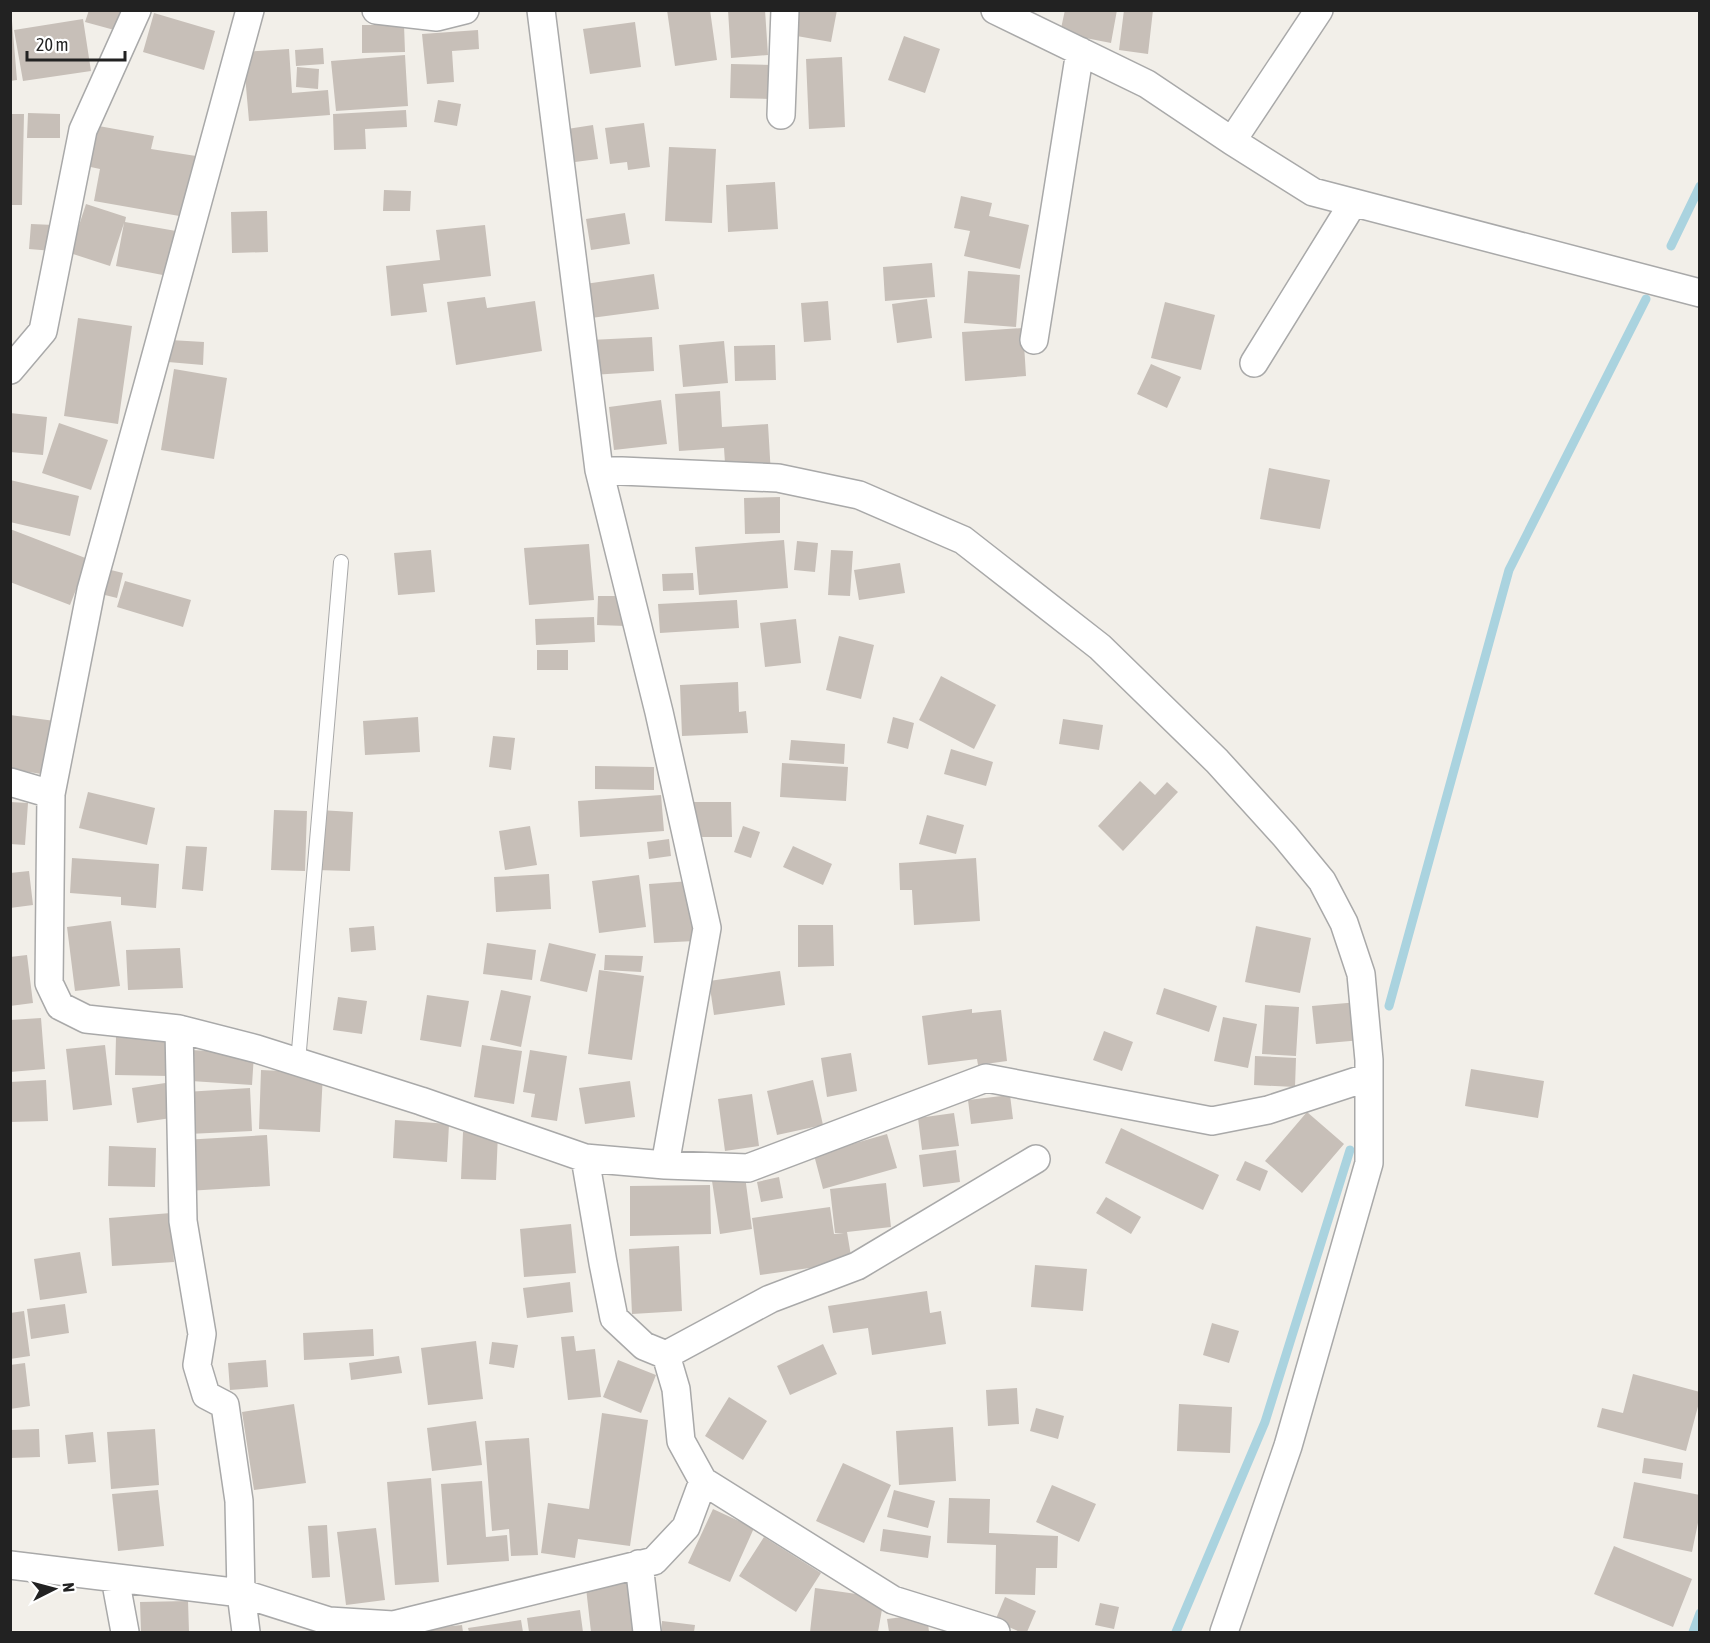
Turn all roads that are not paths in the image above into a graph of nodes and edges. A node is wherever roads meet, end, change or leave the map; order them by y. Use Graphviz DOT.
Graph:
graph roads {
  1 [pos="137,10"];
  2 [pos="250,10"];
  3 [pos="376,10"];
  4 [pos="465,10"];
  5 [pos="541,10"];
  6 [pos="785,10"];
  7 [pos="995,10"];
  8 [pos="1320,10"];
  9 [pos="1030,18"];
  10 [pos="1080,51"];
  11 [pos="781,115"];
  12 [pos="1232,141"];
  13 [pos="1353,204"];
  14 [pos="1700,293"];
  15 [pos="1034,340"];
  16 [pos="1254,363"];
  17 [pos="10,370"];
  18 [pos="599,470"];
  19 [pos="341,562"];
  20 [pos="10,782"];
  21 [pos="51,794"];
  22 [pos="179,1029"];
  23 [pos="298,1062"];
  24 [pos="1369,1077"];
  25 [pos="585,1158"];
  26 [pos="1036,1160"];
  27 [pos="665,1165"];
  28 [pos="666,1355"];
  29 [pos="702,1481"];
  30 [pos="10,1564"];
  31 [pos="639,1564"];
  32 [pos="115,1578"];
  33 [pos="241,1593"];
  34 [pos="125,1632"];
  35 [pos="246,1632"];
  36 [pos="647,1632"];
  37 [pos="996,1632"];
  38 [pos="1224,1632"];
  1 -- 17 [label="street"];
  2 -- 21 [label="street"];
  3 -- 4 [label="street"];
  5 -- 18 [label="street"];
  6 -- 11 [label="street"];
  7 -- 9 [label="street"];
  8 -- 12 [label="street"];
  9 -- 10 [label="street"];
  10 -- 12 [label="street"];
  10 -- 15 [label="street"];
  12 -- 13 [label="street"];
  13 -- 14 [label="street"];
  13 -- 16 [label="street"];
  18 -- 24 [label="street"];
  18 -- 27 [label="street"];
  19 -- 23 [label="lane"];
  20 -- 21 [label="street"];
  21 -- 22 [label="street"];
  22 -- 23 [label="street"];
  22 -- 33 [label="street"];
  23 -- 25 [label="street"];
  24 -- 27 [label="street"];
  24 -- 38 [label="street"];
  25 -- 27 [label="street"];
  25 -- 28 [label="street"];
  26 -- 28 [label="street"];
  28 -- 29 [label="street"];
  29 -- 31 [label="street"];
  29 -- 37 [label="street"];
  30 -- 32 [label="street"];
  31 -- 33 [label="street"];
  31 -- 36 [label="street"];
  32 -- 33 [label="street"];
  32 -- 34 [label="street"];
  33 -- 35 [label="street"];
}
